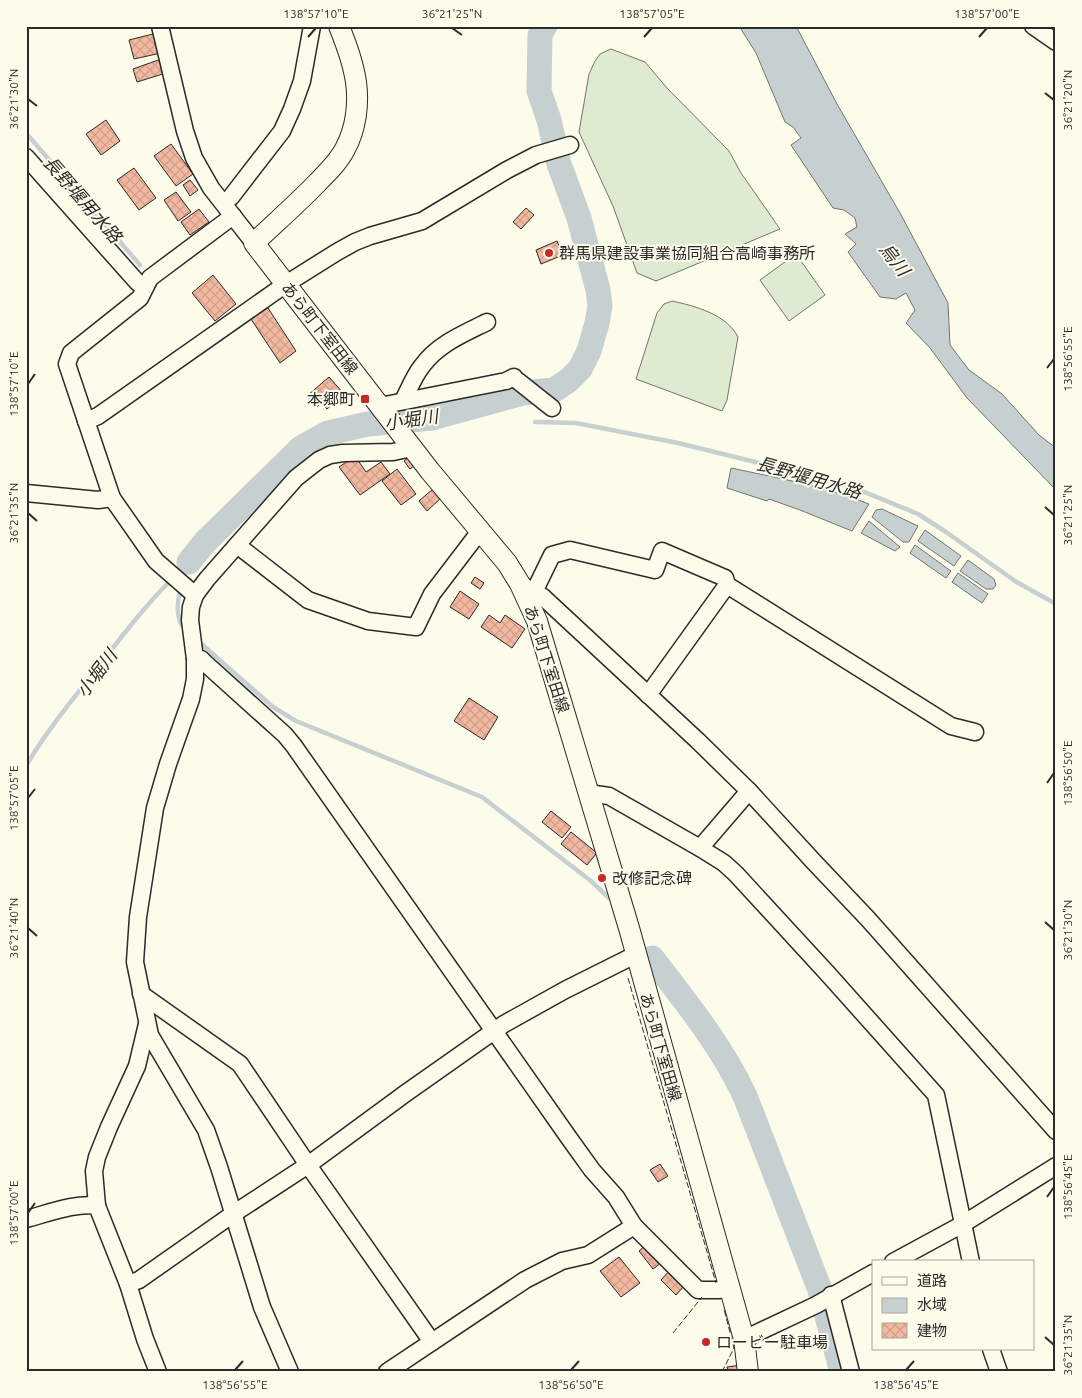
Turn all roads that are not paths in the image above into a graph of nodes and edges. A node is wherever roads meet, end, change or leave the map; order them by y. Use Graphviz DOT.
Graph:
graph roads {
  1 [pos="160,26"];
  2 [pos="312,26"];
  3 [pos="339,26"];
  4 [pos="1033,26"];
  5 [pos="1056,42"];
  6 [pos="570,145"];
  7 [pos="26,157"];
  8 [pos="228,210"];
  9 [pos="254,243"];
  10 [pos="286,284"];
  11 [pos="146,285"];
  12 [pos="487,322"];
  13 [pos="404,401"];
  14 [pos="552,408"];
  15 [pos="382,409"];
  16 [pos="86,422"];
  17 [pos="409,444"];
  18 [pos="26,493"];
  19 [pos="112,498"];
  20 [pos="480,531"];
  21 [pos="237,545"];
  22 [pos="726,585"];
  23 [pos="527,588"];
  24 [pos="193,592"];
  25 [pos="194,652"];
  26 [pos="648,695"];
  27 [pos="975,732"];
  28 [pos="749,791"];
  29 [pos="588,793"];
  30 [pos="700,848"];
  31 [pos="635,955"];
  32 [pos="141,994"];
  33 [pos="147,1024"];
  34 [pos="494,1032"];
  35 [pos="1056,1131"];
  36 [pos="308,1165"];
  37 [pos="1056,1166"];
  38 [pos="97,1206"];
  39 [pos="233,1214"];
  40 [pos="26,1219"];
  41 [pos="963,1224"];
  42 [pos="634,1226"];
  43 [pos="897,1260"];
  44 [pos="971,1260"];
  45 [pos="872,1274"];
  46 [pos="128,1284"];
  47 [pos="729,1287"];
  48 [pos="824,1300"];
  49 [pos="744,1339"];
  50 [pos="432,1342"];
  51 [pos="991,1350"];
  52 [pos="158,1372"];
  53 [pos="290,1372"];
  54 [pos="388,1372"];
  55 [pos="748,1372"];
  56 [pos="851,1372"];
  57 [pos="1000,1372"];
  1 -- 8 [label="street"];
  2 -- 8 [label="street"];
  3 -- 9 [label="main road"];
  4 -- 5 [label="street"];
  6 -- 10 [label="street"];
  7 -- 11 [label="street"];
  8 -- 9 [label="street"];
  8 -- 11 [label="street"];
  9 -- 10 [label="main road, あら町下室田線"];
  10 -- 15 [label="main road, あら町下室田線"];
  10 -- 16 [label="street"];
  11 -- 16 [label="street"];
  12 -- 13 [label="street"];
  13 -- 14 [label="street"];
  13 -- 15 [label="street"];
  15 -- 17 [label="main road, あら町下室田線"];
  16 -- 19 [label="street"];
  17 -- 20 [label="main road, あら町下室田線"];
  17 -- 21 [label="street"];
  18 -- 19 [label="street"];
  19 -- 24 [label="street"];
  20 -- 21 [label="street"];
  20 -- 23 [label="main road, あら町下室田線"];
  21 -- 24 [label="street"];
  22 -- 23 [label="street"];
  22 -- 26 [label="street"];
  22 -- 27 [label="street"];
  23 -- 26 [label="street"];
  23 -- 29 [label="main road, あら町下室田線"];
  24 -- 25 [label="street"];
  25 -- 32 [label="street"];
  25 -- 34 [label="street"];
  26 -- 28 [label="street"];
  28 -- 30 [label="street"];
  28 -- 35 [label="street"];
  29 -- 30 [label="street"];
  29 -- 31 [label="main road, あら町下室田線"];
  30 -- 41 [label="street"];
  31 -- 34 [label="street"];
  31 -- 47 [label="main road, あら町下室田線"];
  32 -- 33 [label="street"];
  32 -- 36 [label="street"];
  33 -- 38 [label="street"];
  33 -- 39 [label="street"];
  34 -- 36 [label="street"];
  34 -- 42 [label="street"];
  36 -- 39 [label="street"];
  36 -- 50 [label="street"];
  37 -- 41 [label="street"];
  38 -- 40 [label="street"];
  38 -- 46 [label="street"];
  39 -- 46 [label="street"];
  39 -- 53 [label="street"];
  41 -- 43 [label="street"];
  41 -- 44 [label="street"];
  42 -- 47 [label="street"];
  42 -- 50 [label="street"];
  45 -- 48 [label="street"];
  46 -- 52 [label="street"];
  47 -- 49 [label="main road, あら町下室田線"];
  48 -- 49 [label="street"];
  48 -- 56 [label="street"];
  49 -- 55 [label="main road, あら町下室田線"];
  50 -- 54 [label="street"];
  51 -- 57 [label="street"];
}
